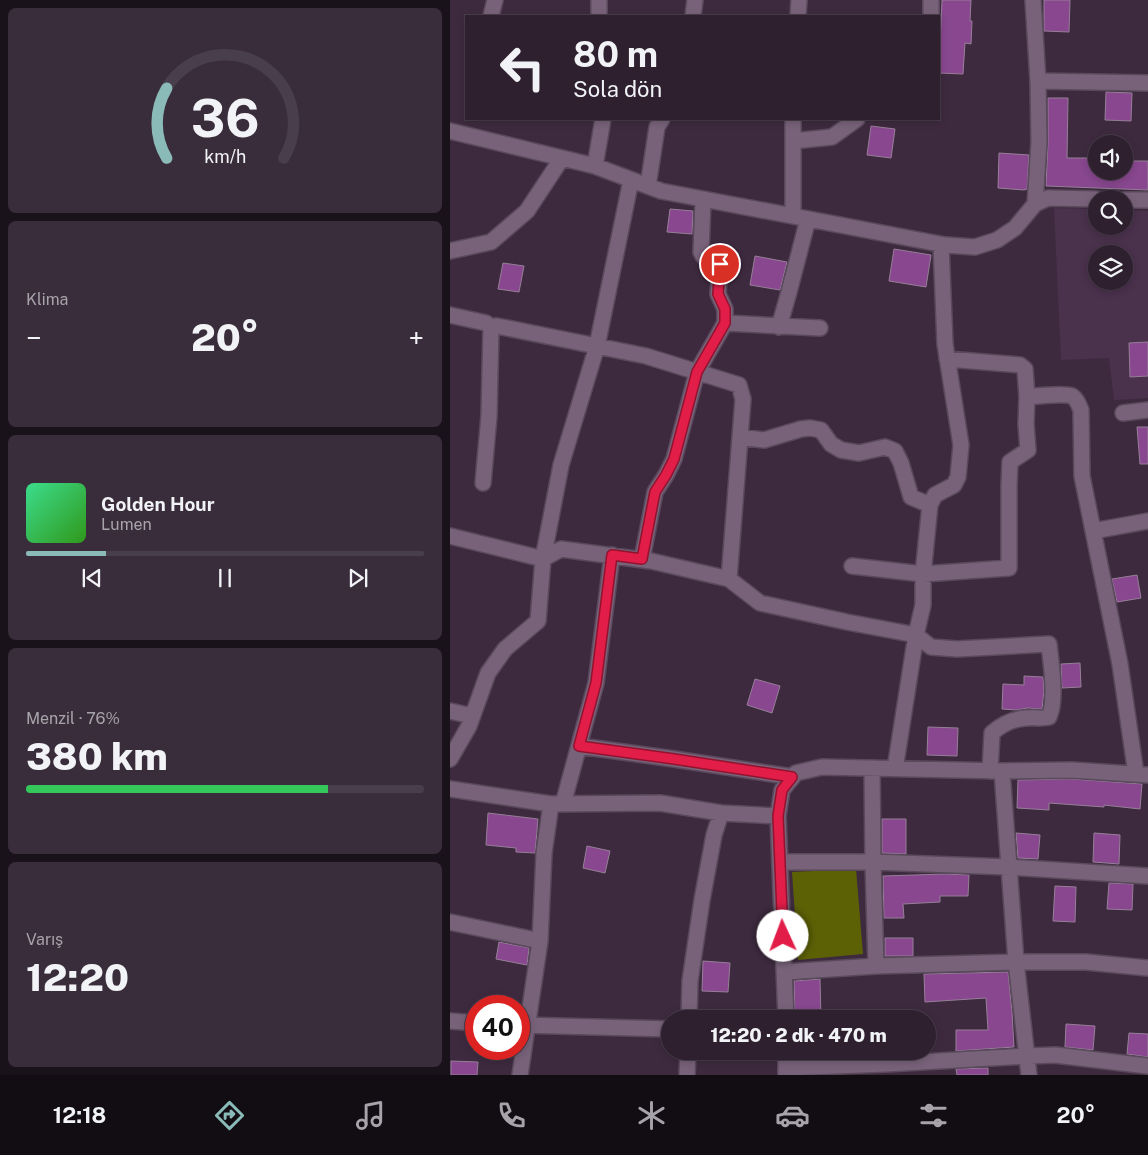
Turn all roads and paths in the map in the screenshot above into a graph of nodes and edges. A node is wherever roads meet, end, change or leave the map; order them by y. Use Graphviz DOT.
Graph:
graph roads {
  1 [pos="495,0"];
  2 [pos="599,0"];
  3 [pos="696,0"];
  4 [pos="798,0"];
  5 [pos="930,0"];
  6 [pos="1033,0"];
  7 [pos="491,15"];
  8 [pos="599,15"];
  9 [pos="693,15"];
  10 [pos="798,15"];
  11 [pos="931,15"];
  12 [pos="1038,81"];
  13 [pos="1148,83"];
  14 [pos="603,120"];
  15 [pos="661,120"];
  16 [pos="793,120"];
  17 [pos="856,120"];
  18 [pos="450,131"];
  19 [pos="793,140"];
  20 [pos="562,158"];
  21 [pos="595,166"];
  22 [pos="632,180"];
  23 [pos="648,186"];
  24 [pos="703,199"];
  25 [pos="1088,199"];
  26 [pos="1133,200"];
  27 [pos="1148,200"];
  28 [pos="1036,204"];
  29 [pos="801,218"];
  30 [pos="941,245"];
  31 [pos="450,252"];
  32 [pos="450,314"];
  33 [pos="725,323"];
  34 [pos="778,326"];
  35 [pos="491,327"];
  36 [pos="820,328"];
  37 [pos="597,346"];
  38 [pos="947,359"];
  39 [pos="697,372"];
  40 [pos="1027,397"];
  41 [pos="1148,410"];
  42 [pos="1123,413"];
  43 [pos="740,437"];
  44 [pos="484,483"];
  45 [pos="930,505"];
  46 [pos="1148,521"];
  47 [pos="1093,531"];
  48 [pos="450,536"];
  49 [pos="612,555"];
  50 [pos="543,559"];
  51 [pos="642,559"];
  52 [pos="852,566"];
  53 [pos="923,574"];
  54 [pos="729,579"];
  55 [pos="916,635"];
  56 [pos="450,711"];
  57 [pos="472,716"];
  58 [pos="579,746"];
  59 [pos="450,760"];
  60 [pos="872,768"];
  61 [pos="896,769"];
  62 [pos="996,771"];
  63 [pos="1142,774"];
  64 [pos="792,777"];
  65 [pos="450,789"];
  66 [pos="557,804"];
  67 [pos="721,813"];
  68 [pos="778,816"];
  69 [pos="780,862"];
  70 [pos="873,862"];
  71 [pos="1009,867"];
  72 [pos="1148,876"];
  73 [pos="450,922"];
  74 [pos="540,941"];
  75 [pos="1016,962"];
  76 [pos="876,966"];
  77 [pos="1148,968"];
  78 [pos="785,972"];
  79 [pos="530,1006"];
  80 [pos="689,1010"];
  81 [pos="786,1010"];
  82 [pos="465,1022"];
  83 [pos="450,1023"];
  84 [pos="530,1025"];
  85 [pos="661,1029"];
  86 [pos="1027,1056"];
  87 [pos="521,1060"];
  88 [pos="688,1060"];
  89 [pos="1148,1066"];
  90 [pos="1110,1069"];
  91 [pos="786,1072"];
  92 [pos="520,1075"];
  93 [pos="687,1075"];
  94 [pos="1029,1075"];
  1 -- 7 [label="street"];
  2 -- 8 [label="street"];
  3 -- 9 [label="street"];
  4 -- 10 [label="street"];
  5 -- 11 [label="street"];
  6 -- 12 [label="street"];
  12 -- 13 [label="street"];
  12 -- 28 [label="street"];
  14 -- 21 [label="street"];
  15 -- 23 [label="street"];
  16 -- 19 [label="street"];
  17 -- 19 [label="street"];
  18 -- 20 [label="street"];
  19 -- 29 [label="street"];
  20 -- 21 [label="street"];
  20 -- 31 [label="street"];
  21 -- 22 [label="street"];
  22 -- 23 [label="street"];
  22 -- 37 [label="street"];
  23 -- 24 [label="street"];
  24 -- 29 [label="street"];
  24 -- 33 [label="street"];
  25 -- 28 [label="street"];
  26 -- 27 [label="street"];
  28 -- 30 [label="street"];
  29 -- 30 [label="street"];
  29 -- 34 [label="street"];
  30 -- 38 [label="street"];
  32 -- 35 [label="street"];
  33 -- 34 [label="street"];
  33 -- 39 [label="street"];
  34 -- 36 [label="street"];
  35 -- 37 [label="street"];
  35 -- 44 [label="street"];
  37 -- 39 [label="street"];
  37 -- 50 [label="street"];
  38 -- 40 [label="street"];
  38 -- 45 [label="street"];
  39 -- 43 [label="street"];
  39 -- 51 [label="street"];
  40 -- 47 [label="street"];
  40 -- 53 [label="street"];
  41 -- 42 [label="street"];
  43 -- 45 [label="street"];
  43 -- 54 [label="street"];
  45 -- 53 [label="street"];
  46 -- 47 [label="street"];
  47 -- 63 [label="street"];
  48 -- 50 [label="street"];
  49 -- 50 [label="street"];
  49 -- 51 [label="street"];
  49 -- 58 [label="street"];
  50 -- 57 [label="street"];
  51 -- 54 [label="street"];
  52 -- 53 [label="street"];
  53 -- 55 [label="street"];
  54 -- 55 [label="street"];
  55 -- 61 [label="street"];
  55 -- 62 [label="street"];
  56 -- 57 [label="street"];
  57 -- 59 [label="street"];
  58 -- 64 [label="street"];
  58 -- 66 [label="street"];
  60 -- 61 [label="street"];
  60 -- 64 [label="street"];
  60 -- 70 [label="street"];
  61 -- 62 [label="street"];
  62 -- 63 [label="street"];
  62 -- 71 [label="street"];
  64 -- 68 [label="street"];
  65 -- 66 [label="street"];
  66 -- 67 [label="street"];
  66 -- 74 [label="street"];
  67 -- 68 [label="street"];
  67 -- 80 [label="street"];
  68 -- 69 [label="street"];
  69 -- 70 [label="street"];
  69 -- 78 [label="street"];
  70 -- 71 [label="street"];
  70 -- 76 [label="street"];
  71 -- 72 [label="street"];
  71 -- 75 [label="street"];
  73 -- 74 [label="street"];
  74 -- 79 [label="street"];
  75 -- 76 [label="street"];
  75 -- 77 [label="street"];
  75 -- 86 [label="street"];
  76 -- 78 [label="street"];
  78 -- 81 [label="street"];
  82 -- 83 [label="street"];
  84 -- 85 [label="street"];
  86 -- 90 [label="street"];
  86 -- 91 [label="street"];
  86 -- 94 [label="street"];
  87 -- 92 [label="street"];
  88 -- 93 [label="street"];
  89 -- 90 [label="street"];
}
